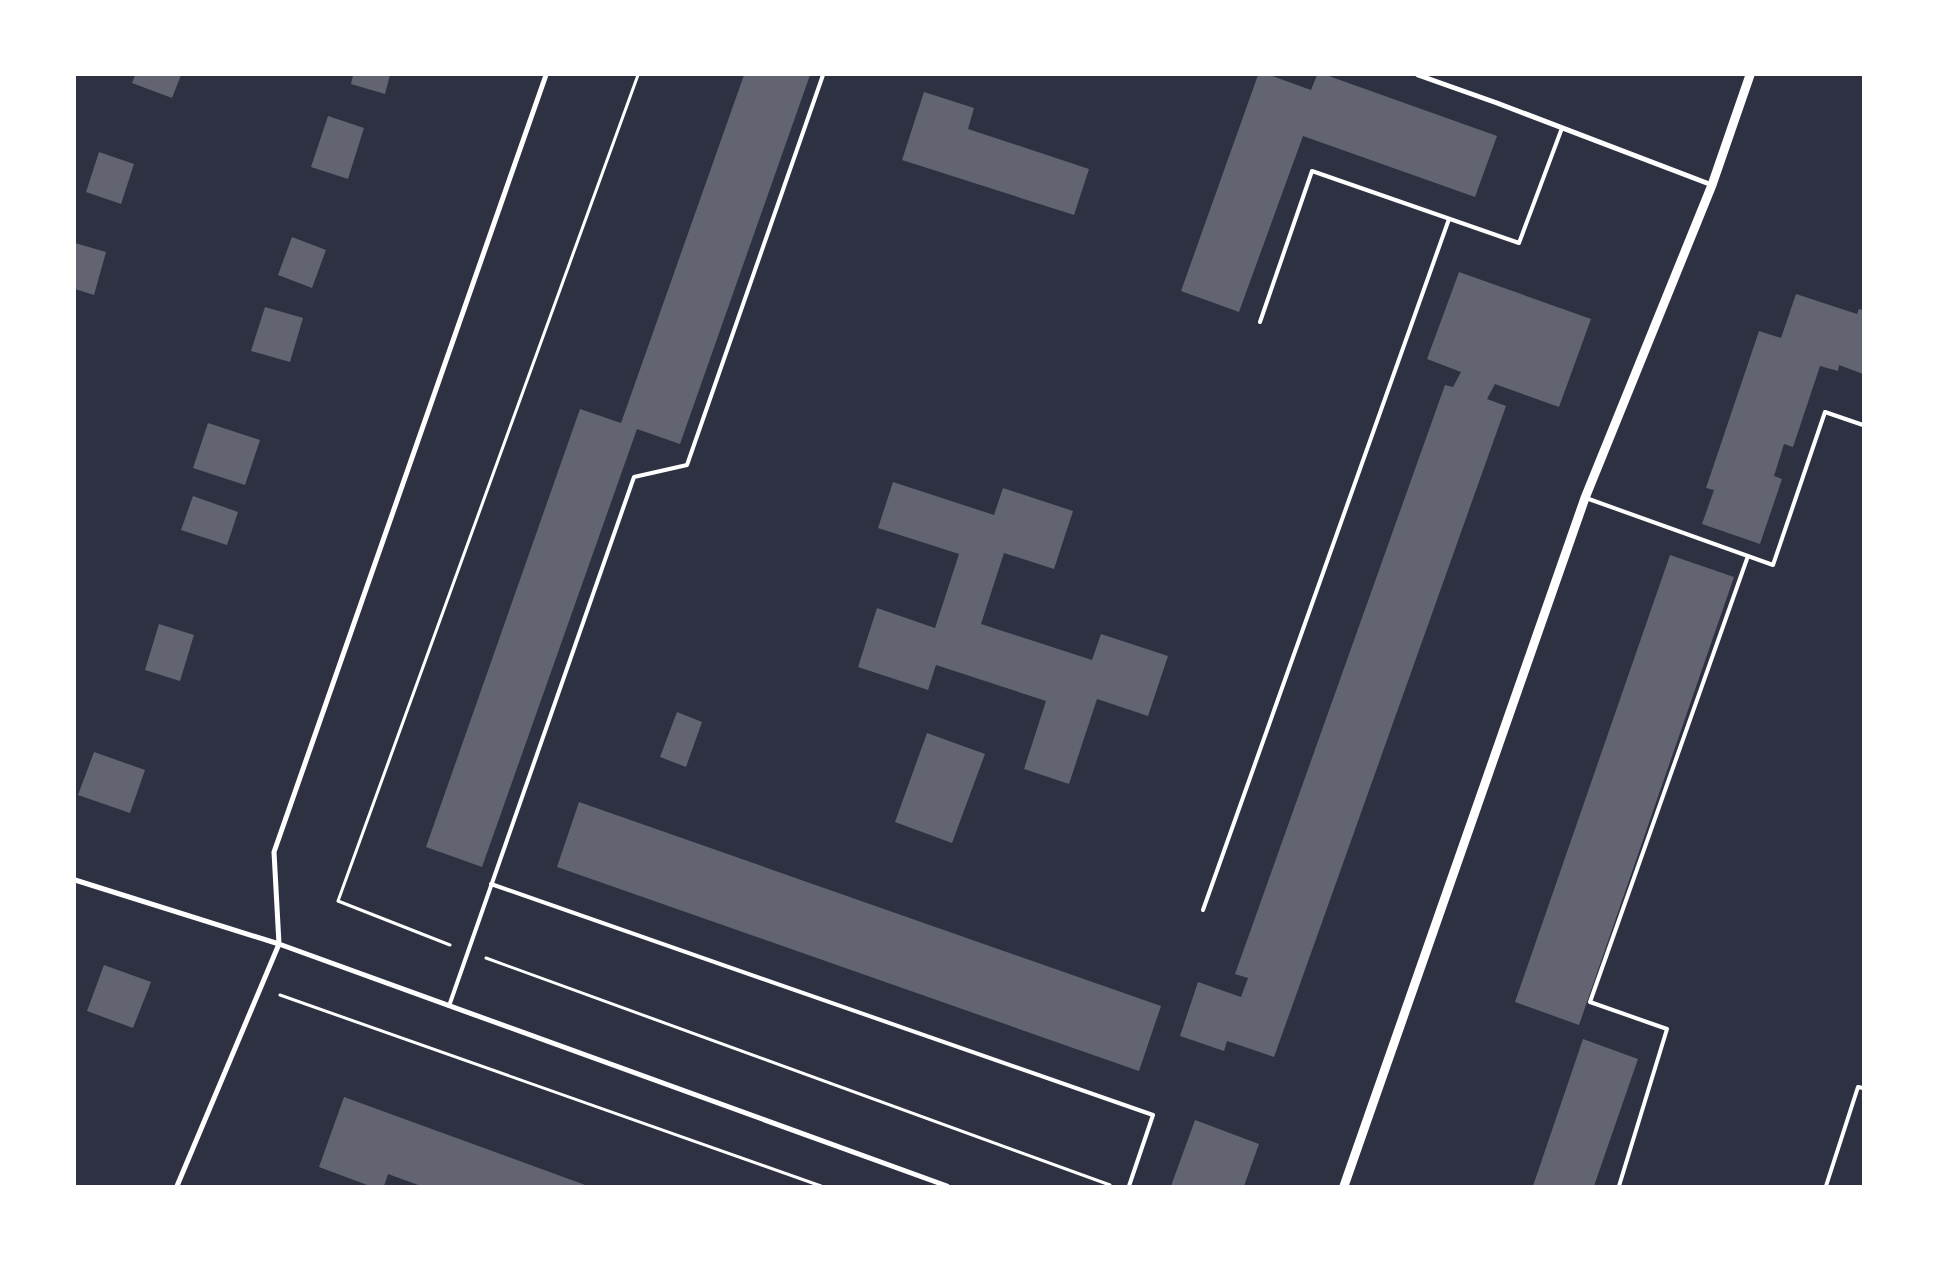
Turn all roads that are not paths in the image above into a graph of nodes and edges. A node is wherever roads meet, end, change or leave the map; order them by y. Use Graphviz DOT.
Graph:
graph roads {
  1 [pos="546,75"];
  2 [pos="823,75"];
  3 [pos="1418,75"];
  4 [pos="1750,75"];
  5 [pos="1562,128"];
  6 [pos="1712,185"];
  7 [pos="1449,219"];
  8 [pos="1260,322"];
  9 [pos="1863,425"];
  10 [pos="1585,498"];
  11 [pos="1748,556"];
  12 [pos="75,880"];
  13 [pos="491,884"];
  14 [pos="1204,910"];
  15 [pos="279,944"];
  16 [pos="449,1006"];
  17 [pos="1863,1088"];
  18 [pos="177,1186"];
  19 [pos="947,1186"];
  20 [pos="1128,1186"];
  21 [pos="1344,1186"];
  22 [pos="1619,1186"];
  23 [pos="1826,1186"];
  1 -- 15 [label="street"];
  2 -- 13 [label="lane"];
  3 -- 5 [label="street"];
  4 -- 6 [label="street"];
  5 -- 6 [label="street"];
  5 -- 7 [label="lane"];
  6 -- 10 [label="street"];
  7 -- 8 [label="lane"];
  7 -- 14 [label="lane"];
  9 -- 11 [label="lane"];
  10 -- 11 [label="lane"];
  10 -- 21 [label="street"];
  11 -- 22 [label="lane"];
  12 -- 15 [label="street"];
  13 -- 16 [label="lane"];
  13 -- 20 [label="lane"];
  15 -- 16 [label="street"];
  15 -- 18 [label="street"];
  16 -- 19 [label="street"];
  17 -- 23 [label="lane"];
}
